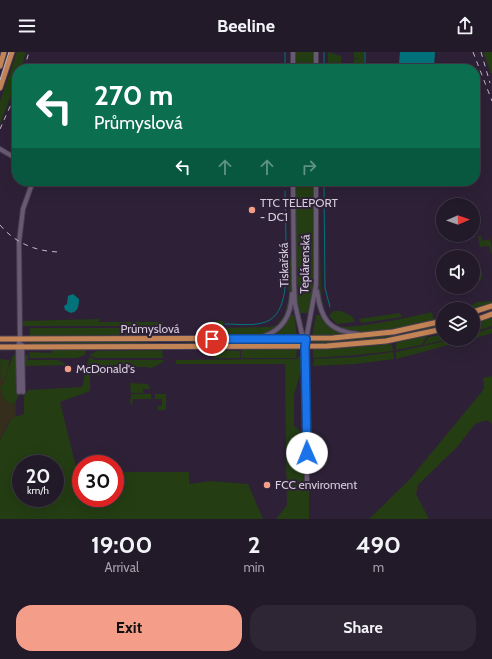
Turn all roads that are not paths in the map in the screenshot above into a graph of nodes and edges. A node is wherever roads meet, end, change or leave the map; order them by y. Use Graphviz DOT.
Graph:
graph roads {
  1 [pos="4,52"];
  2 [pos="12,52"];
  3 [pos="293,52"];
  4 [pos="316,52"];
  5 [pos="293,64"];
  6 [pos="316,64"];
  7 [pos="0,66"];
  8 [pos="0,88"];
  9 [pos="0,149"];
  10 [pos="12,156"];
  11 [pos="31,186"];
  12 [pos="293,186"];
  13 [pos="316,186"];
  14 [pos="293,272"];
  15 [pos="316,285"];
  16 [pos="492,306"];
  17 [pos="480,310"];
  18 [pos="492,314"];
  19 [pos="480,318"];
  20 [pos="436,322"];
  21 [pos="436,330"];
  22 [pos="368,335"];
  23 [pos="0,339"];
  24 [pos="254,339"];
  25 [pos="305,339"];
  26 [pos="21,344"];
  27 [pos="0,347"];
  28 [pos="305,347"];
  29 [pos="21,392"];
  30 [pos="307,482"];
  1 -- 7 [label="main road"];
  2 -- 8 [label="main road"];
  3 -- 5 [label="street"];
  4 -- 6 [label="street"];
  9 -- 10 [label="street"];
  11 -- 26 [label="street"];
  12 -- 14 [label="street, Tiskařská"];
  13 -- 15 [label="street, Teplárenská"];
  14 -- 24 [label="street"];
  14 -- 25 [label="street, Tiskařská"];
  15 -- 22 [label="street"];
  15 -- 25 [label="street, Teplárenská"];
  16 -- 17 [label="main road"];
  18 -- 19 [label="main road"];
  20 -- 22 [label="main road, Průmyslová"];
  21 -- 28 [label="main road, Průmyslová"];
  22 -- 25 [label="main road, Průmyslová"];
  23 -- 26 [label="main road, Průmyslová"];
  24 -- 25 [label="main road, Průmyslová"];
  24 -- 26 [label="main road, Průmyslová"];
  25 -- 28 [label="street, Teplárenská"];
  26 -- 27 [label="main road, Průmyslová"];
  26 -- 28 [label="main road, Průmyslová"];
  26 -- 29 [label="street"];
  28 -- 30 [label="street, Teplárenská"];
}
